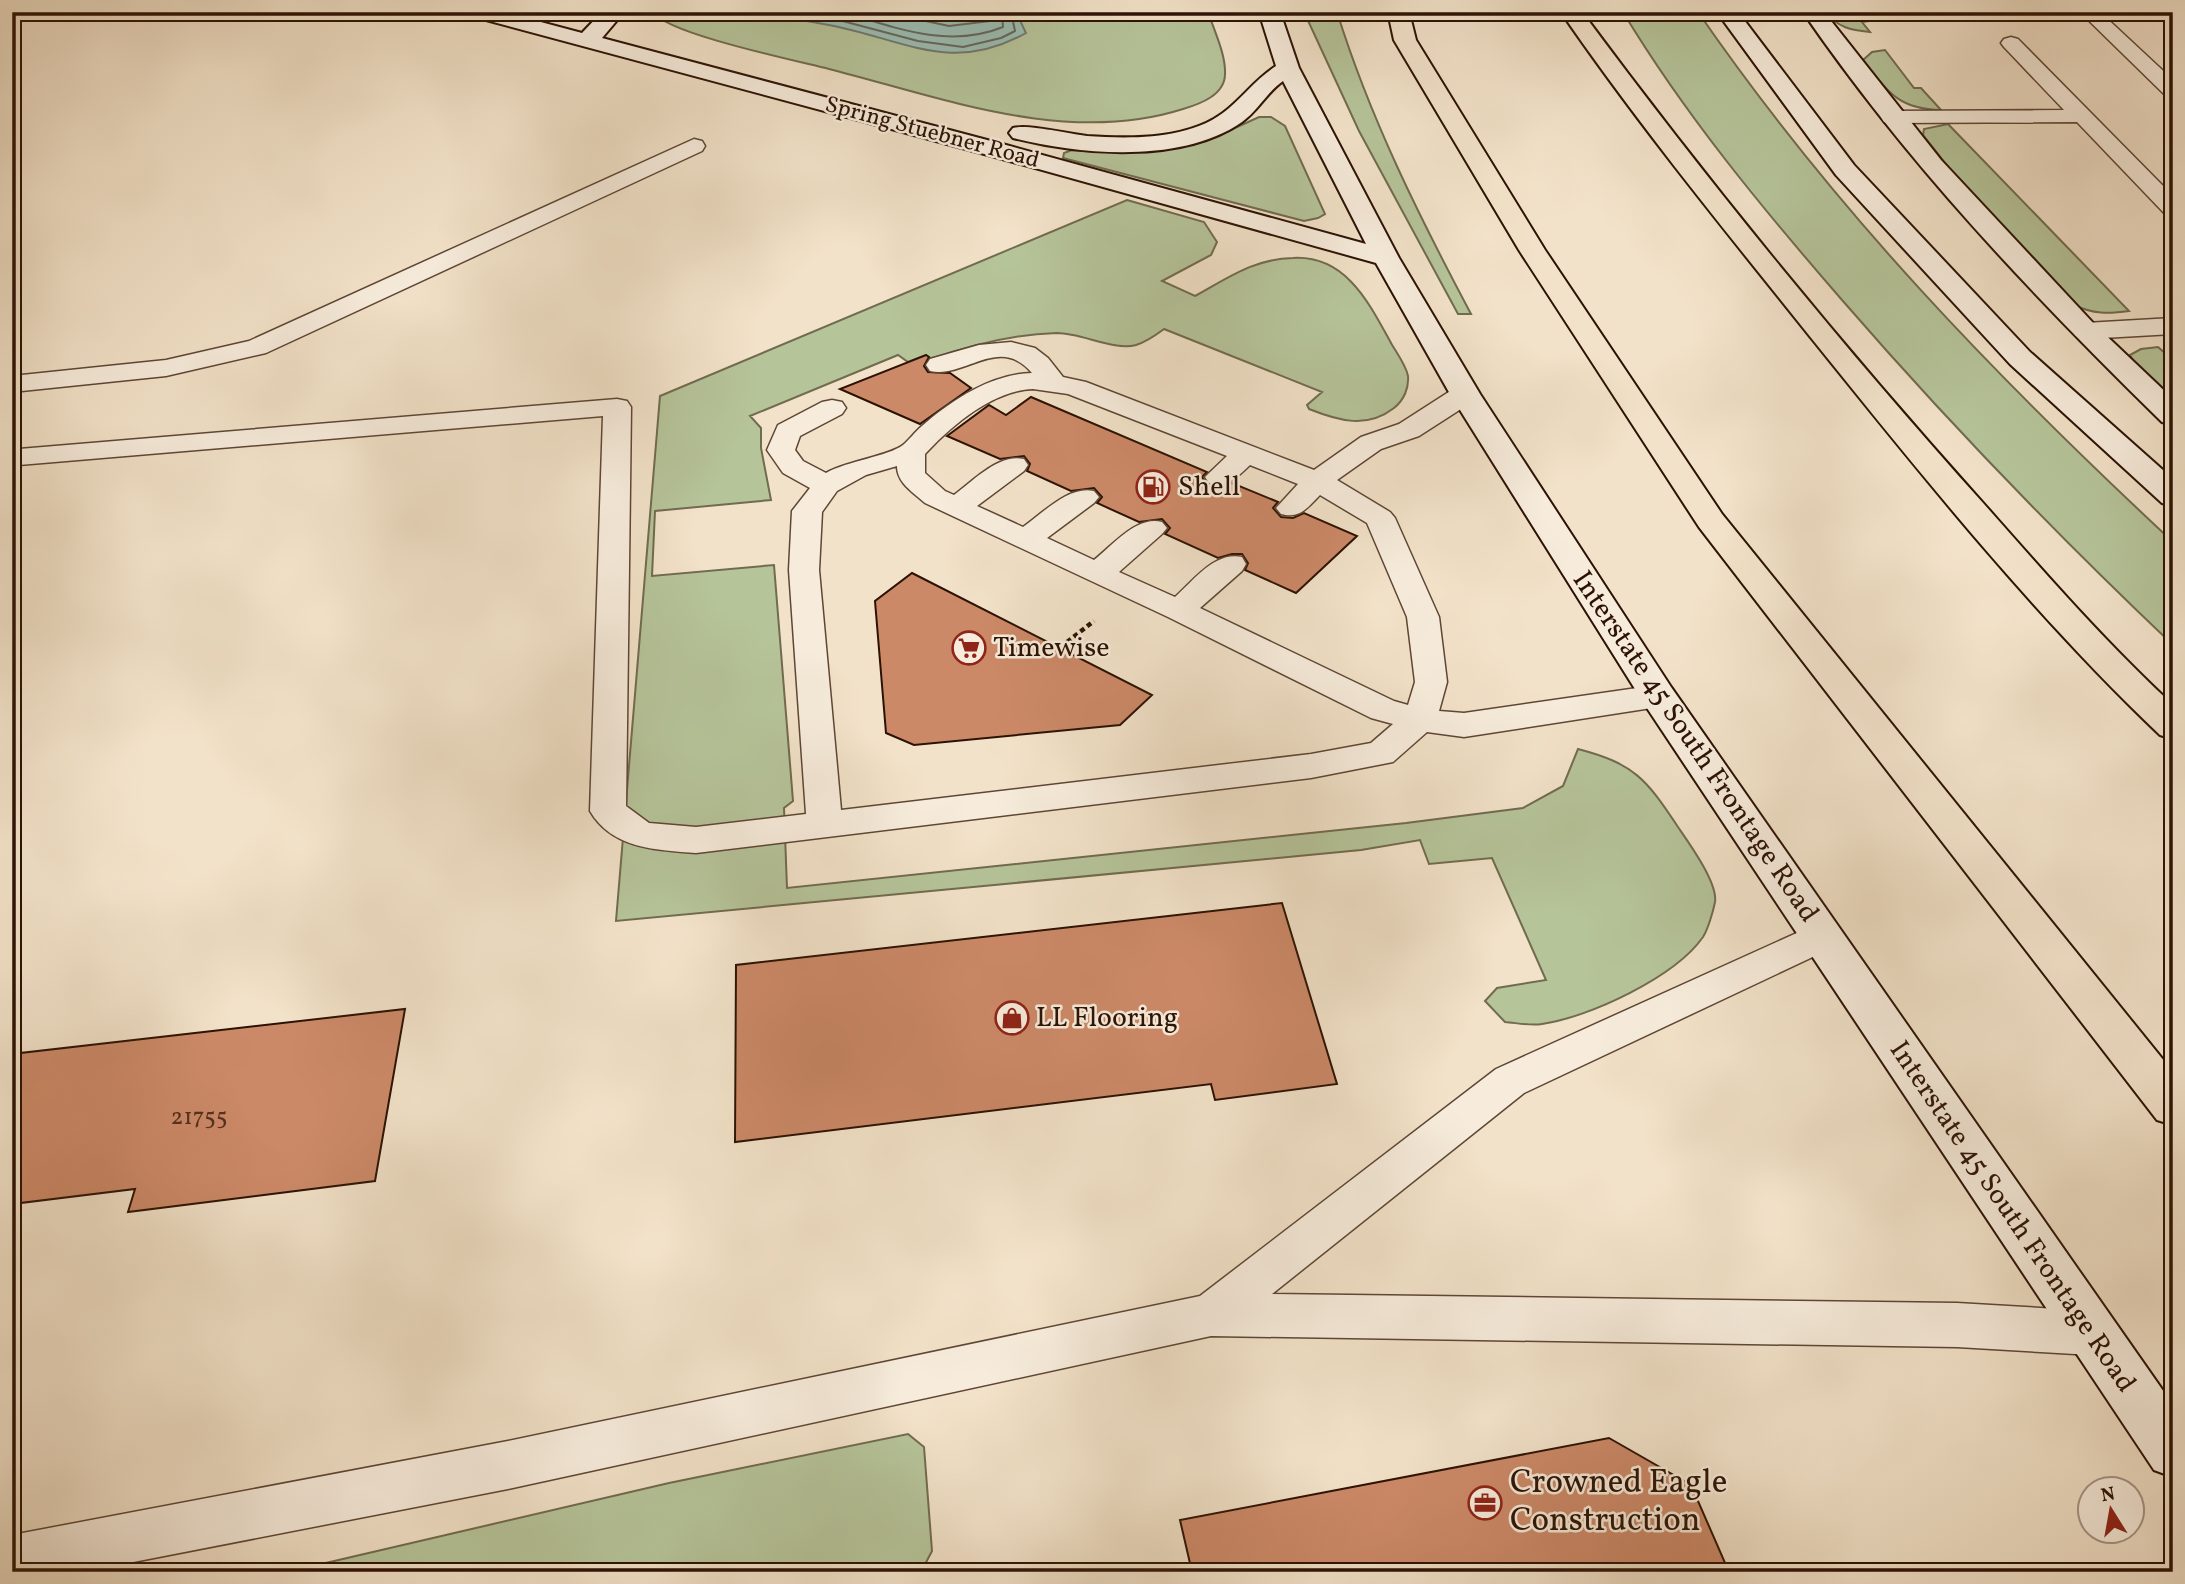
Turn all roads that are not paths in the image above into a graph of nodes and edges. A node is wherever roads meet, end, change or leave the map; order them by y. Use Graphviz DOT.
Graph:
graph roads {
  1 [pos="478,12"];
  2 [pos="551,12"];
  3 [pos="1269,12"];
  4 [pos="1398,12"];
  5 [pos="1571,12"];
  6 [pos="1727,12"];
  7 [pos="1813,12"];
  8 [pos="2089,12"];
  9 [pos="601,26"];
  10 [pos="2011,43"];
  11 [pos="1288,68"];
  12 [pos="2173,92"];
  13 [pos="2082,116"];
  14 [pos="1892,117"];
  15 [pos="975,121"];
  16 [pos="1002,128"];
  17 [pos="694,146"];
  18 [pos="2173,209"];
  19 [pos="1386,258"];
  20 [pos="2173,326"];
  21 [pos="2085,331"];
  22 [pos="939,365"];
  23 [pos="1053,382"];
  24 [pos="12,384"];
  25 [pos="1465,394"];
  26 [pos="1111,402"];
  27 [pos="832,408"];
  28 [pos="2173,416"];
  29 [pos="1083,419"];
  30 [pos="1179,428"];
  31 [pos="1150,448"];
  32 [pos="911,453"];
  33 [pos="1245,455"];
  34 [pos="19,457"];
  35 [pos="1014,466"];
  36 [pos="1219,477"];
  37 [pos="1317,481"];
  38 [pos="827,485"];
  39 [pos="2173,496"];
  40 [pos="1084,497"];
  41 [pos="956,507"];
  42 [pos="1291,508"];
  43 [pos="1152,528"];
  44 [pos="1025,540"];
  45 [pos="1231,564"];
  46 [pos="1097,574"];
  47 [pos="1179,610"];
  48 [pos="1658,696"];
  49 [pos="1420,720"];
  50 [pos="2173,726"];
  51 [pos="825,825"];
  52 [pos="1821,937"];
  53 [pos="2173,1106"];
  54 [pos="1211,1315"];
  55 [pos="2092,1333"];
  56 [pos="2173,1451"];
  57 [pos="12,1560"];
  1 -- 9 [label="main road, Spring Stuebner Road"];
  2 -- 9 [label="main road, Spring Stuebner Road"];
  3 -- 11 [label="main road, Interstate 45 South Frontage Road"];
  4 -- 53 [label="highway"];
  5 -- 50 [label="highway"];
  6 -- 39 [label="main road"];
  7 -- 14 [label="main road"];
  8 -- 12 [label="lane"];
  9 -- 15 [label="main road, Spring Stuebner Road"];
  9 -- 19 [label="main road, Spring Stuebner Road"];
  10 -- 13 [label="lane"];
  11 -- 16 [label="main road, Spring Stuebner Road"];
  11 -- 19 [label="main road, Interstate 45 South Frontage Road"];
  13 -- 14 [label="lane"];
  13 -- 18 [label="lane"];
  14 -- 21 [label="main road"];
  17 -- 24 [label="lane"];
  19 -- 25 [label="main road, Interstate 45 South Frontage Road"];
  20 -- 21 [label="lane"];
  21 -- 28 [label="main road"];
  22 -- 23 [label="lane"];
  23 -- 26 [label="lane"];
  23 -- 32 [label="lane"];
  25 -- 37 [label="lane"];
  25 -- 48 [label="main road, Interstate 45 South Frontage Road"];
  26 -- 29 [label="lane"];
  26 -- 30 [label="lane"];
  27 -- 38 [label="lane"];
  30 -- 31 [label="lane"];
  30 -- 33 [label="lane"];
  32 -- 38 [label="lane"];
  32 -- 41 [label="lane"];
  33 -- 36 [label="lane"];
  33 -- 37 [label="lane"];
  34 -- 51 [label="lane"];
  35 -- 41 [label="lane"];
  37 -- 42 [label="lane"];
  37 -- 49 [label="lane"];
  38 -- 51 [label="lane"];
  40 -- 44 [label="lane"];
  41 -- 44 [label="lane"];
  43 -- 46 [label="lane"];
  44 -- 46 [label="lane"];
  45 -- 47 [label="lane"];
  46 -- 47 [label="lane"];
  47 -- 49 [label="lane"];
  48 -- 49 [label="lane"];
  48 -- 52 [label="main road, Interstate 45 South Frontage Road"];
  49 -- 51 [label="lane"];
  52 -- 54 [label="lane"];
  52 -- 55 [label="main road, Interstate 45 South Frontage Road"];
  54 -- 55 [label="lane"];
  54 -- 57 [label="lane"];
  55 -- 56 [label="main road, Interstate 45 South Frontage Road"];
}
